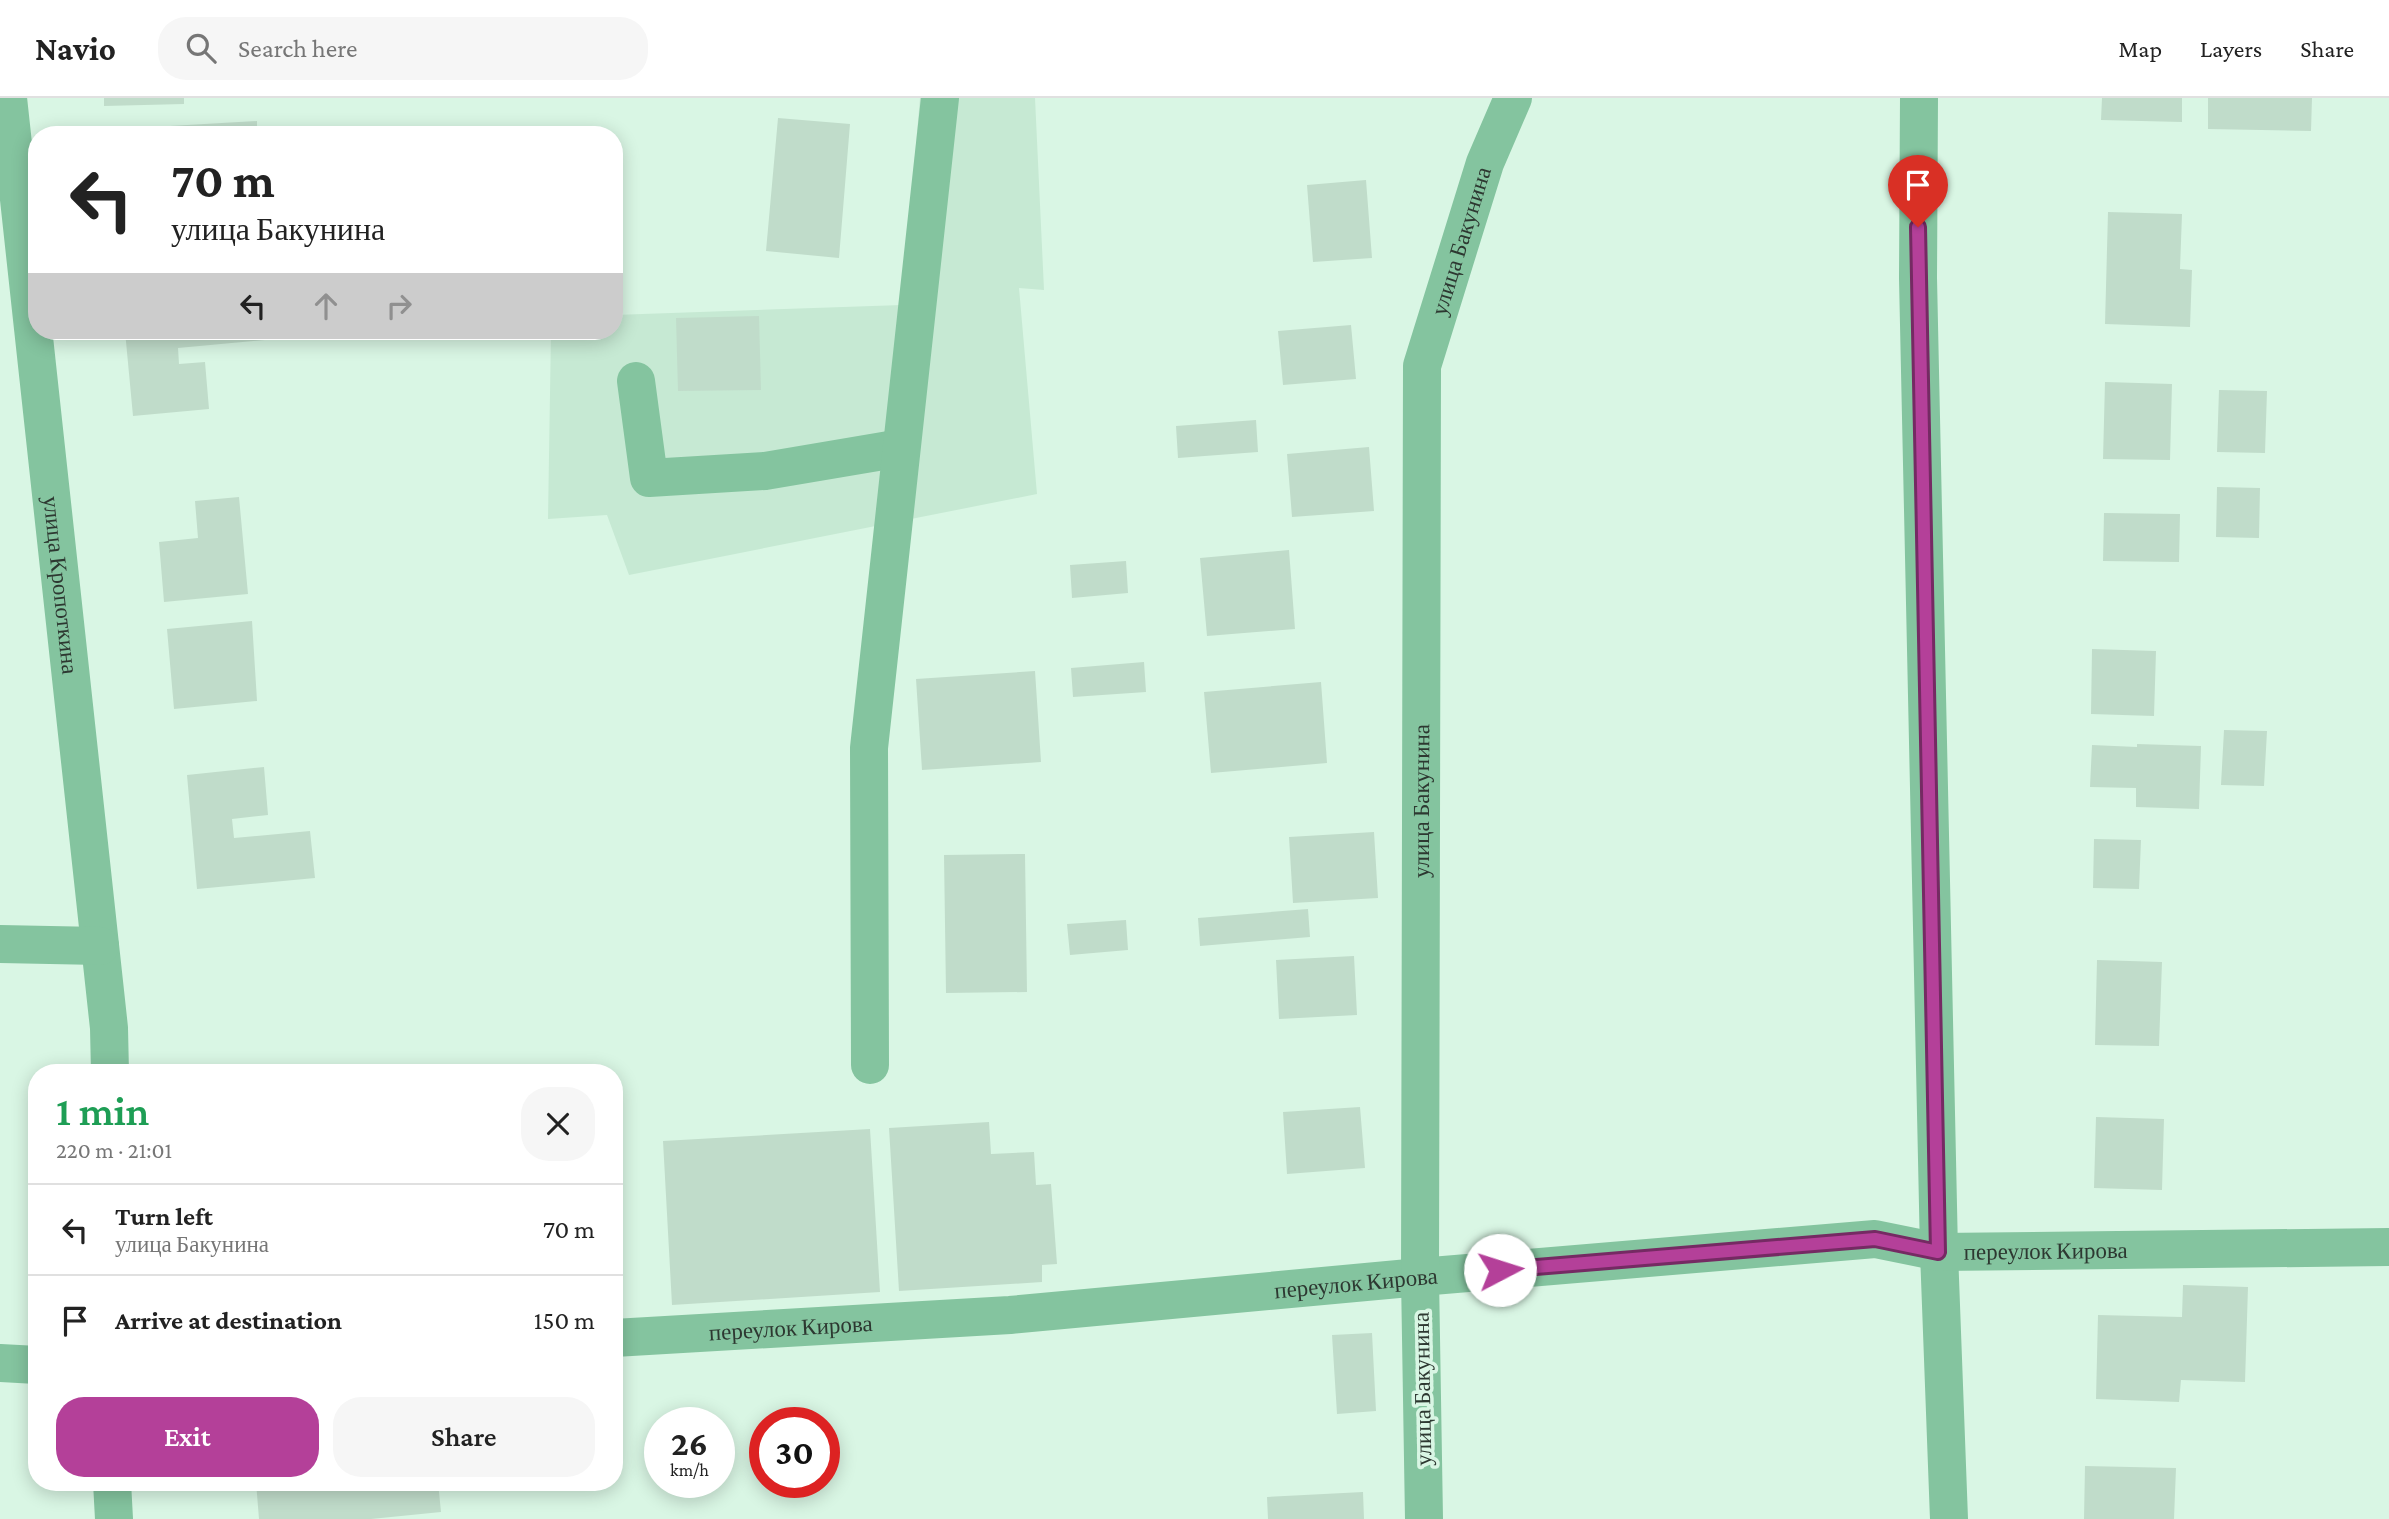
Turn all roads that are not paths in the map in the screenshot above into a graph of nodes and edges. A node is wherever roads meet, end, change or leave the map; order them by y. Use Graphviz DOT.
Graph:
graph roads {
  1 [pos="8,98"];
  2 [pos="940,98"];
  3 [pos="1513,98"];
  4 [pos="1919,98"];
  5 [pos="28,282"];
  6 [pos="34,340"];
  7 [pos="636,381"];
  8 [pos="901,448"];
  9 [pos="0,944"];
  10 [pos="100,946"];
  11 [pos="110,1064"];
  12 [pos="870,1065"];
  13 [pos="2389,1247"];
  14 [pos="1938,1252"];
  15 [pos="1420,1277"];
  16 [pos="623,1337"];
  17 [pos="0,1363"];
  18 [pos="28,1364"];
  19 [pos="112,1491"];
  20 [pos="114,1519"];
  21 [pos="1424,1519"];
  22 [pos="1949,1519"];
  1 -- 5 [label="street, улица Кропоткина"];
  2 -- 8 [label="street"];
  3 -- 15 [label="street, улица Бакунина"];
  4 -- 14 [label="street"];
  6 -- 10 [label="street, улица Кропоткина"];
  7 -- 8 [label="street"];
  8 -- 12 [label="street"];
  9 -- 10 [label="street"];
  10 -- 11 [label="street, улица Кропоткина"];
  13 -- 14 [label="street, переулок Кирова"];
  14 -- 15 [label="street, переулок Кирова"];
  14 -- 22 [label="street"];
  15 -- 16 [label="street, переулок Кирова"];
  15 -- 21 [label="street, улица Бакунина"];
  17 -- 18 [label="street"];
  19 -- 20 [label="street"];
}
